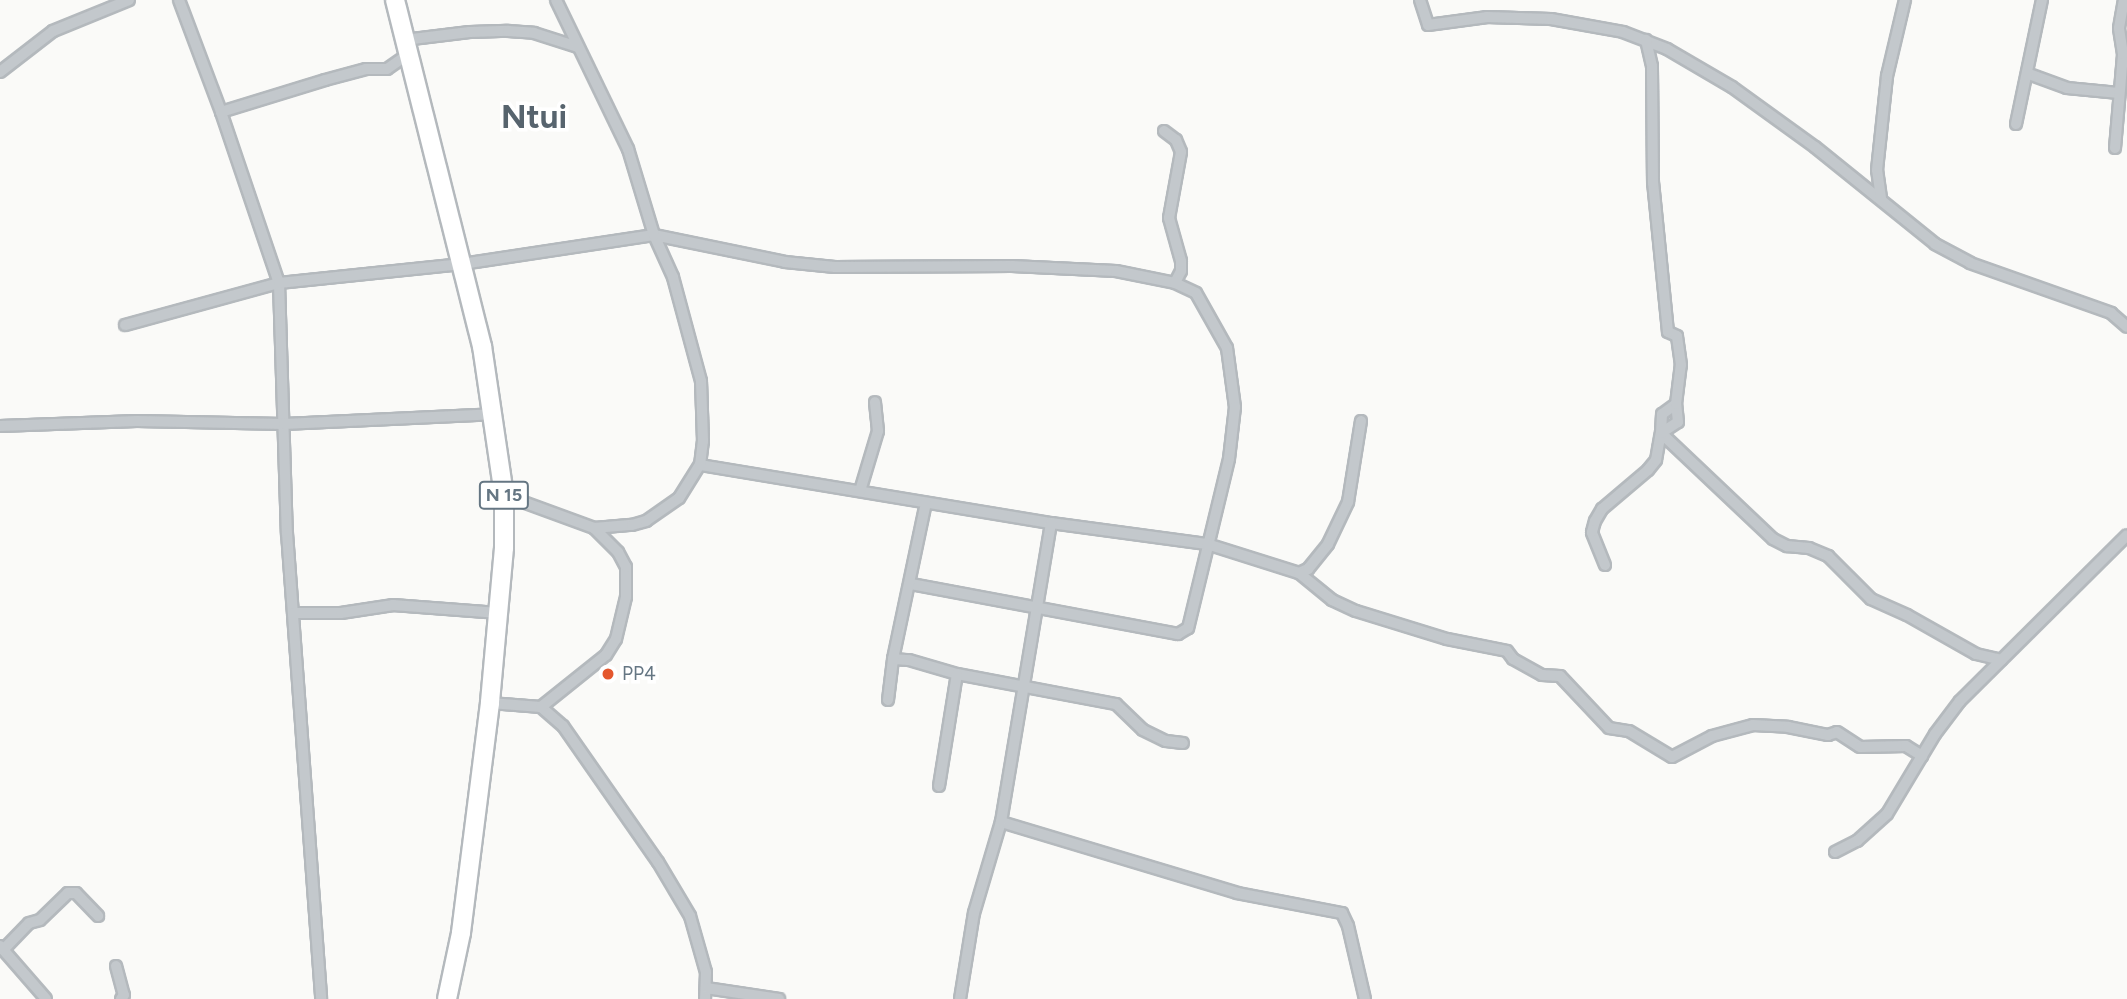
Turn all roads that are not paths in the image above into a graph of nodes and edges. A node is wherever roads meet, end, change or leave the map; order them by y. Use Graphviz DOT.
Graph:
graph roads {
  1 [pos="129,0"];
  2 [pos="179,0"];
  3 [pos="395,0"];
  4 [pos="556,0"];
  5 [pos="1420,0"];
  6 [pos="1905,0"];
  7 [pos="2042,0"];
  8 [pos="2124,0"];
  9 [pos="1646,40"];
  10 [pos="406,47"];
  11 [pos="578,47"];
  12 [pos="0,72"];
  13 [pos="2028,74"];
  14 [pos="2119,93"];
  15 [pos="221,111"];
  16 [pos="2016,124"];
  17 [pos="1164,131"];
  18 [pos="2115,148"];
  19 [pos="1881,198"];
  20 [pos="654,235"];
  21 [pos="462,264"];
  22 [pos="279,283"];
  23 [pos="1175,283"];
  24 [pos="125,325"];
  25 [pos="2127,327"];
  26 [pos="875,402"];
  27 [pos="1676,404"];
  28 [pos="493,414"];
  29 [pos="1361,421"];
  30 [pos="284,424"];
  31 [pos="0,426"];
  32 [pos="1661,433"];
  33 [pos="700,465"];
  34 [pos="860,491"];
  35 [pos="504,495"];
  36 [pos="926,503"];
  37 [pos="1051,523"];
  38 [pos="593,528"];
  39 [pos="2127,536"];
  40 [pos="1207,544"];
  41 [pos="1605,565"];
  42 [pos="1299,573"];
  43 [pos="910,584"];
  44 [pos="1037,607"];
  45 [pos="294,613"];
  46 [pos="499,613"];
  47 [pos="894,655"];
  48 [pos="2001,660"];
  49 [pos="957,674"];
  50 [pos="1023,687"];
  51 [pos="888,700"];
  52 [pos="490,704"];
  53 [pos="541,708"];
  54 [pos="1183,743"];
  55 [pos="1922,756"];
  56 [pos="939,786"];
  57 [pos="1001,822"];
  58 [pos="1835,852"];
  59 [pos="98,916"];
  60 [pos="2,948"];
  61 [pos="116,966"];
  62 [pos="706,988"];
  63 [pos="46,999"];
  64 [pos="121,999"];
  65 [pos="321,999"];
  66 [pos="447,999"];
  67 [pos="705,999"];
  68 [pos="779,999"];
  69 [pos="960,999"];
  70 [pos="1365,999"];
  1 -- 12 [label="street"];
  2 -- 15 [label="street"];
  3 -- 10 [label="highway, N 15"];
  4 -- 11 [label="street"];
  5 -- 9 [label="street"];
  6 -- 19 [label="street"];
  7 -- 13 [label="street"];
  8 -- 14 [label="street"];
  9 -- 19 [label="street"];
  9 -- 27 [label="street"];
  10 -- 11 [label="street"];
  10 -- 15 [label="street"];
  10 -- 21 [label="highway, N 15"];
  11 -- 20 [label="street"];
  13 -- 14 [label="street"];
  13 -- 16 [label="street"];
  14 -- 18 [label="street"];
  15 -- 22 [label="street"];
  17 -- 23 [label="street"];
  19 -- 25 [label="street"];
  20 -- 21 [label="street"];
  20 -- 23 [label="street"];
  20 -- 33 [label="street"];
  21 -- 22 [label="street"];
  21 -- 28 [label="highway, N 15"];
  22 -- 24 [label="street"];
  22 -- 30 [label="street"];
  23 -- 40 [label="street"];
  26 -- 34 [label="street"];
  27 -- 32 [label="street"];
  27 -- 32 [label="street"];
  28 -- 30 [label="street"];
  28 -- 35 [label="highway, N 15"];
  29 -- 42 [label="street"];
  30 -- 31 [label="street"];
  30 -- 45 [label="street"];
  32 -- 41 [label="street"];
  32 -- 48 [label="street"];
  33 -- 34 [label="street"];
  33 -- 38 [label="street"];
  34 -- 36 [label="street"];
  35 -- 38 [label="street"];
  35 -- 46 [label="highway, N 15"];
  36 -- 37 [label="street"];
  36 -- 43 [label="street"];
  37 -- 40 [label="street"];
  37 -- 44 [label="street"];
  38 -- 53 [label="street"];
  39 -- 48 [label="street"];
  40 -- 42 [label="street"];
  40 -- 44 [label="street"];
  42 -- 55 [label="street"];
  43 -- 44 [label="street"];
  43 -- 47 [label="street"];
  44 -- 50 [label="street"];
  45 -- 46 [label="street"];
  45 -- 65 [label="street"];
  46 -- 52 [label="highway, N 15"];
  47 -- 49 [label="street"];
  47 -- 51 [label="street"];
  48 -- 55 [label="street"];
  49 -- 50 [label="street"];
  49 -- 56 [label="street"];
  50 -- 54 [label="street"];
  50 -- 57 [label="street"];
  52 -- 53 [label="street"];
  52 -- 66 [label="highway, N 15"];
  53 -- 62 [label="street"];
  55 -- 58 [label="street"];
  57 -- 69 [label="street"];
  57 -- 70 [label="street"];
  59 -- 60 [label="street"];
  60 -- 63 [label="street"];
  61 -- 64 [label="street"];
  62 -- 67 [label="street"];
  62 -- 68 [label="street"];
}
